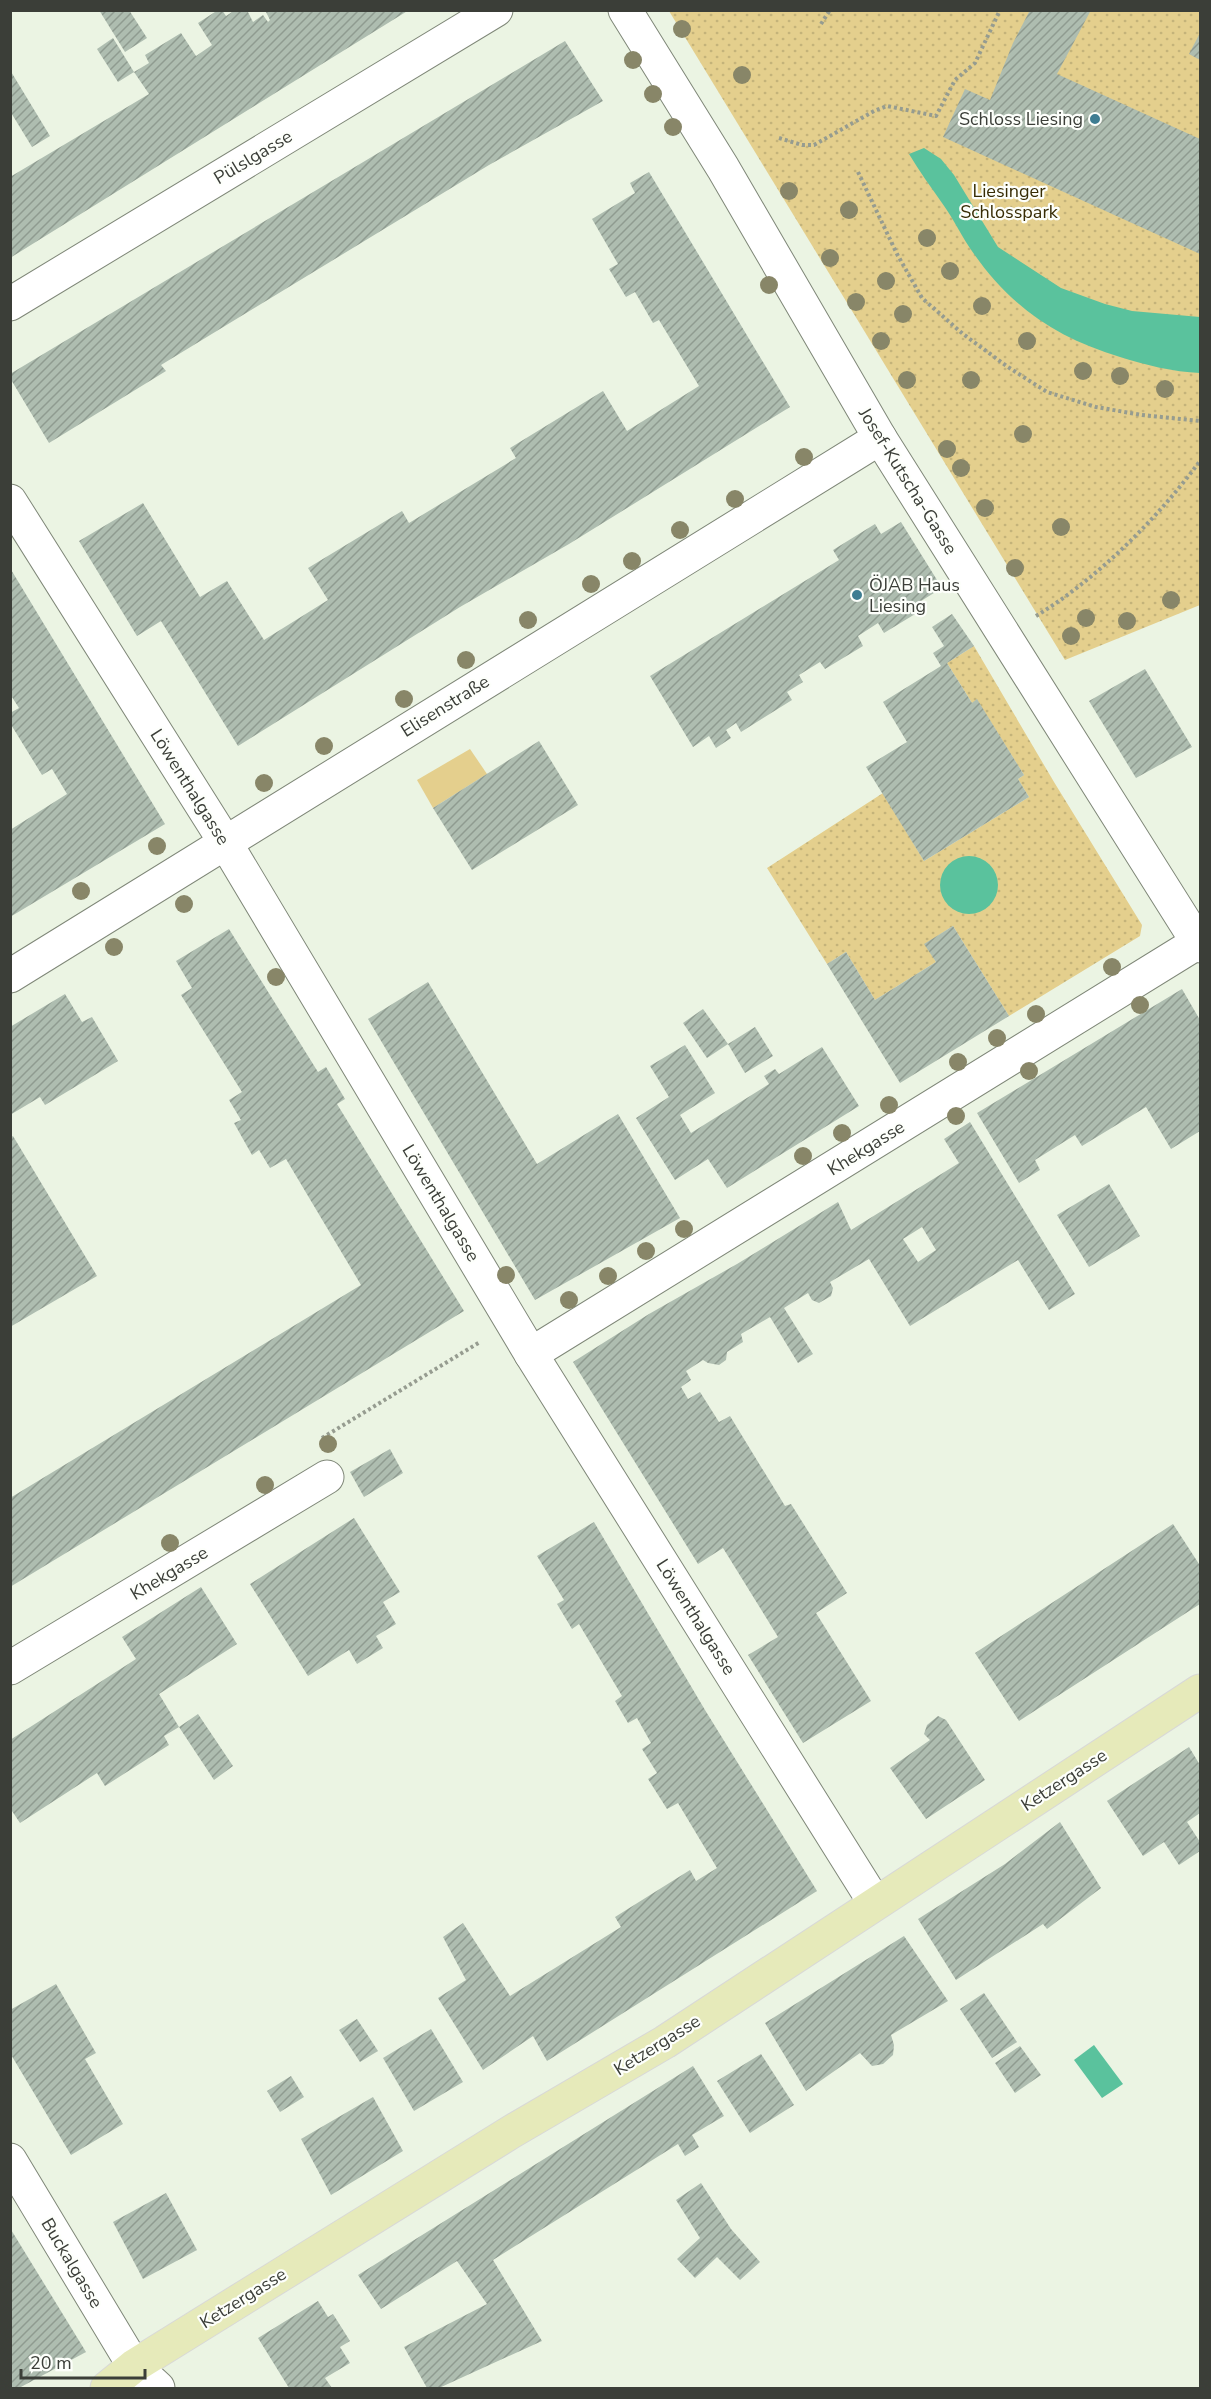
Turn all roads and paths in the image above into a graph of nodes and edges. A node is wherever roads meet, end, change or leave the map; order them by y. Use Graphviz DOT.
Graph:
graph roads {
  1 [pos="496,10"];
  2 [pos="625,10"];
  3 [pos="830,10"];
  4 [pos="1000,10"];
  5 [pos="821,24"];
  6 [pos="779,138"];
  7 [pos="858,172"];
  8 [pos="10,304"];
  9 [pos="1200,421"];
  10 [pos="880,438"];
  11 [pos="1200,461"];
  12 [pos="10,501"];
  13 [pos="1004,634"];
  14 [pos="225,842"];
  15 [pos="1200,943"];
  16 [pos="10,976"];
  17 [pos="531,1354"];
  18 [pos="327,1477"];
  19 [pos="10,1668"];
  20 [pos="1200,1690"];
  21 [pos="875,1903"];
  22 [pos="10,2160"];
  23 [pos="134,2366"];
  24 [pos="107,2388"];
  25 [pos="158,2388"];
  1 -- 8 [label="street, Pülslgasse"];
  2 -- 10 [label="street, Josef-Kutscha-Gasse"];
  3 -- 5 [label="path"];
  4 -- 6 [label="path"];
  7 -- 9 [label="path"];
  10 -- 13 [label="street, Josef-Kutscha-Gasse"];
  10 -- 14 [label="street, Elisenstraße"];
  11 -- 13 [label="path"];
  12 -- 14 [label="street, Löwenthalgasse"];
  13 -- 15 [label="street, Josef-Kutscha-Gasse"];
  14 -- 16 [label="street, Elisenstraße"];
  14 -- 17 [label="street, Löwenthalgasse"];
  15 -- 17 [label="street, Khekgasse"];
  17 -- 18 [label="path"];
  17 -- 21 [label="street, Löwenthalgasse"];
  18 -- 19 [label="street, Khekgasse"];
  20 -- 21 [label="main road, Ketzergasse"];
  21 -- 23 [label="main road, Ketzergasse"];
  22 -- 23 [label="street, Buckalgasse"];
  23 -- 24 [label="main road, Ketzergasse"];
  23 -- 25 [label="street, Buckalgasse"];
}
